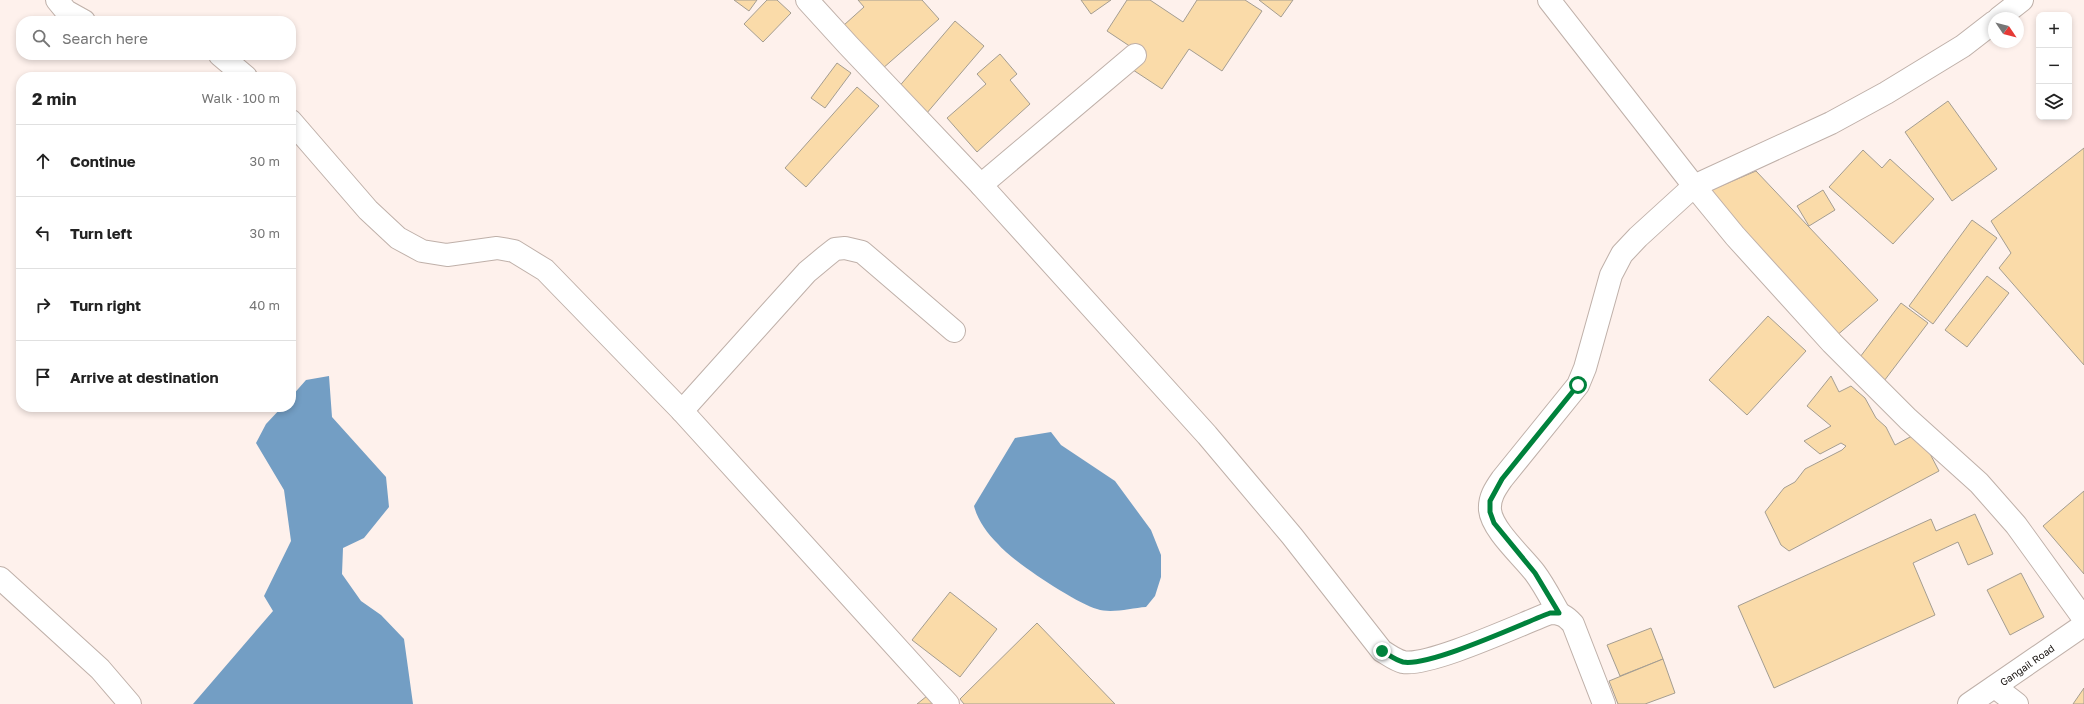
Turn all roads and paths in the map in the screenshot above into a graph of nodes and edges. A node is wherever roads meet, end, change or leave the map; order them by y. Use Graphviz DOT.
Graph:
graph roads {
  1 [pos="57,0"];
  2 [pos="807,0"];
  3 [pos="1549,0"];
  4 [pos="2022,0"];
  5 [pos="2007,12"];
  6 [pos="75,16"];
  7 [pos="1988,27"];
  8 [pos="1134,55"];
  9 [pos="226,60"];
  10 [pos="240,72"];
  11 [pos="296,127"];
  12 [pos="982,184"];
  13 [pos="1694,186"];
  14 [pos="954,331"];
  15 [pos="682,411"];
  16 [pos="0,578"];
  17 [pos="1559,613"];
  18 [pos="2084,619"];
  19 [pos="2084,625"];
  20 [pos="1995,687"];
  21 [pos="130,704"];
  22 [pos="948,704"];
  23 [pos="1604,704"];
  24 [pos="1969,704"];
  25 [pos="2017,704"];
  1 -- 6 [label="street"];
  2 -- 12 [label="street"];
  3 -- 13 [label="street"];
  4 -- 5 [label="street"];
  7 -- 13 [label="street"];
  8 -- 12 [label="street"];
  9 -- 10 [label="street"];
  11 -- 15 [label="street"];
  12 -- 17 [label="street"];
  13 -- 17 [label="street"];
  13 -- 18 [label="street"];
  14 -- 15 [label="street"];
  15 -- 22 [label="street"];
  16 -- 21 [label="street"];
  17 -- 23 [label="street"];
  19 -- 20 [label="street, Gangail Road"];
  20 -- 24 [label="street, Gangail Road"];
  20 -- 25 [label="street"];
}
